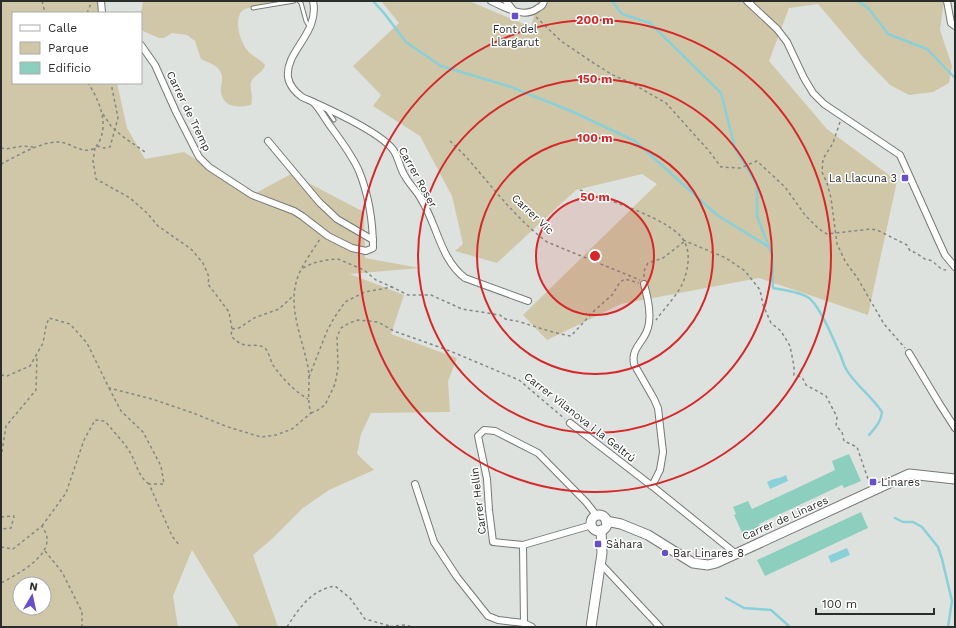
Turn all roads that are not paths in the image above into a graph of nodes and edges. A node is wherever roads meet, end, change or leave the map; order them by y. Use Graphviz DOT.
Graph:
graph roads {
  1 [pos="101,1"];
  2 [pos="294,1"];
  3 [pos="299,1"];
  4 [pos="313,1"];
  5 [pos="491,1"];
  6 [pos="506,1"];
  7 [pos="544,1"];
  8 [pos="748,1"];
  9 [pos="947,1"];
  10 [pos="253,8"];
  11 [pos="514,11"];
  12 [pos="102,12"];
  13 [pos="955,26"];
  14 [pos="310,28"];
  15 [pos="142,46"];
  16 [pos="312,101"];
  17 [pos="326,108"];
  18 [pos="334,120"];
  19 [pos="268,141"];
  20 [pos="373,240"];
  21 [pos="953,268"];
  22 [pos="644,284"];
  23 [pos="528,301"];
  24 [pos="909,353"];
  25 [pos="570,423"];
  26 [pos="955,428"];
  27 [pos="955,479"];
  28 [pos="415,484"];
  29 [pos="652,486"];
  30 [pos="597,516"];
  31 [pos="606,521"];
  32 [pos="592,524"];
  33 [pos="601,530"];
  34 [pos="523,544"];
  35 [pos="736,553"];
  36 [pos="601,564"];
  37 [pos="524,623"];
  38 [pos="532,627"];
  39 [pos="591,627"];
  40 [pos="660,627"];
  1 -- 12 [label="street"];
  2 -- 10 [label="lane"];
  3 -- 14 [label="lane"];
  4 -- 14 [label="street, Carrer Roser"];
  5 -- 11 [label="street"];
  6 -- 11 [label="street"];
  7 -- 11 [label="street"];
  8 -- 21 [label="street"];
  9 -- 13 [label="street"];
  14 -- 16 [label="street, Carrer Roser"];
  15 -- 20 [label="street, Carrer de Tremp"];
  16 -- 17 [label="street, Carrer Roser"];
  16 -- 20 [label="street"];
  17 -- 18 [label="lane"];
  17 -- 23 [label="street, Carrer Roser"];
  19 -- 20 [label="street"];
  22 -- 29 [label="street"];
  24 -- 26 [label="street"];
  25 -- 29 [label="street, Carrer Vilanova i la Geltrú"];
  27 -- 35 [label="street, Carrer de Linares"];
  28 -- 37 [label="street"];
  29 -- 35 [label="street, Carrer Vilanova i la Geltrú"];
  30 -- 31 [label="street"];
  30 -- 32 [label="street"];
  30 -- 34 [label="street, Carrer Hellín"];
  31 -- 33 [label="street"];
  31 -- 35 [label="street, Carrer de Linares"];
  32 -- 33 [label="street"];
  32 -- 34 [label="street, Carrer Hellín"];
  33 -- 36 [label="street"];
  34 -- 37 [label="street"];
  36 -- 39 [label="street"];
  36 -- 40 [label="street"];
  37 -- 38 [label="street"];
}
